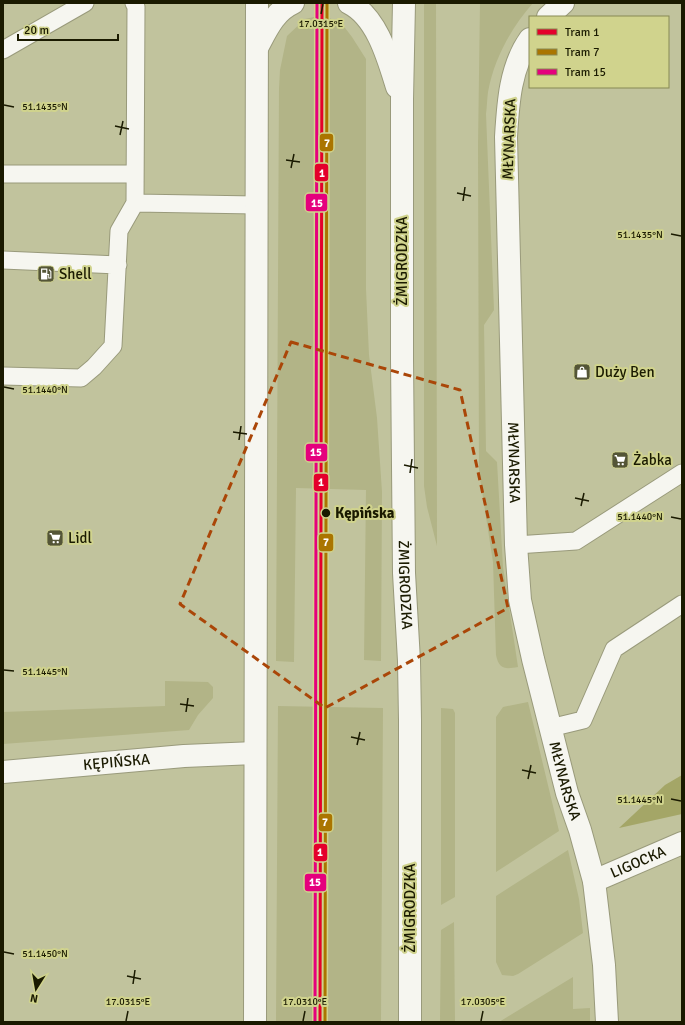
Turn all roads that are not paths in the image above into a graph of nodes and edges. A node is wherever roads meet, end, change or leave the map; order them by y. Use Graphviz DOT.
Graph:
graph roads {
  1 [pos="85,3"];
  2 [pos="134,3"];
  3 [pos="257,3"];
  4 [pos="293,3"];
  5 [pos="349,3"];
  6 [pos="404,3"];
  7 [pos="564,3"];
  8 [pos="549,16"];
  9 [pos="529,41"];
  10 [pos="257,48"];
  11 [pos="3,50"];
  12 [pos="402,99"];
  13 [pos="3,174"];
  14 [pos="135,174"];
  15 [pos="135,203"];
  16 [pos="257,205"];
  17 [pos="3,260"];
  18 [pos="118,265"];
  19 [pos="3,376"];
  20 [pos="682,473"];
  21 [pos="516,546"];
  22 [pos="682,604"];
  23 [pos="550,728"];
  24 [pos="255,753"];
  25 [pos="3,772"];
  26 [pos="682,843"];
  27 [pos="594,881"];
  28 [pos="255,1022"];
  29 [pos="410,1022"];
  30 [pos="607,1022"];
  1 -- 11 [label="lane"];
  2 -- 14 [label="lane"];
  3 -- 10 [label="main road"];
  4 -- 10 [label="main road"];
  5 -- 12 [label="main road"];
  6 -- 12 [label="main road, ŻMIGRODZKA"];
  7 -- 8 [label="main road"];
  9 -- 21 [label="main road, MŁYNARSKA"];
  10 -- 16 [label="main road"];
  12 -- 29 [label="main road, ŻMIGRODZKA"];
  13 -- 14 [label="lane"];
  14 -- 15 [label="lane"];
  15 -- 16 [label="lane"];
  15 -- 18 [label="lane"];
  16 -- 24 [label="main road"];
  17 -- 18 [label="lane"];
  18 -- 19 [label="lane"];
  20 -- 21 [label="lane"];
  21 -- 23 [label="main road, MŁYNARSKA"];
  22 -- 23 [label="lane"];
  23 -- 27 [label="main road, MŁYNARSKA"];
  24 -- 25 [label="main road, KĘPIŃSKA"];
  24 -- 28 [label="main road"];
  26 -- 27 [label="main road, LIGOCKA"];
  27 -- 30 [label="main road, MŁYNARSKA"];
}
